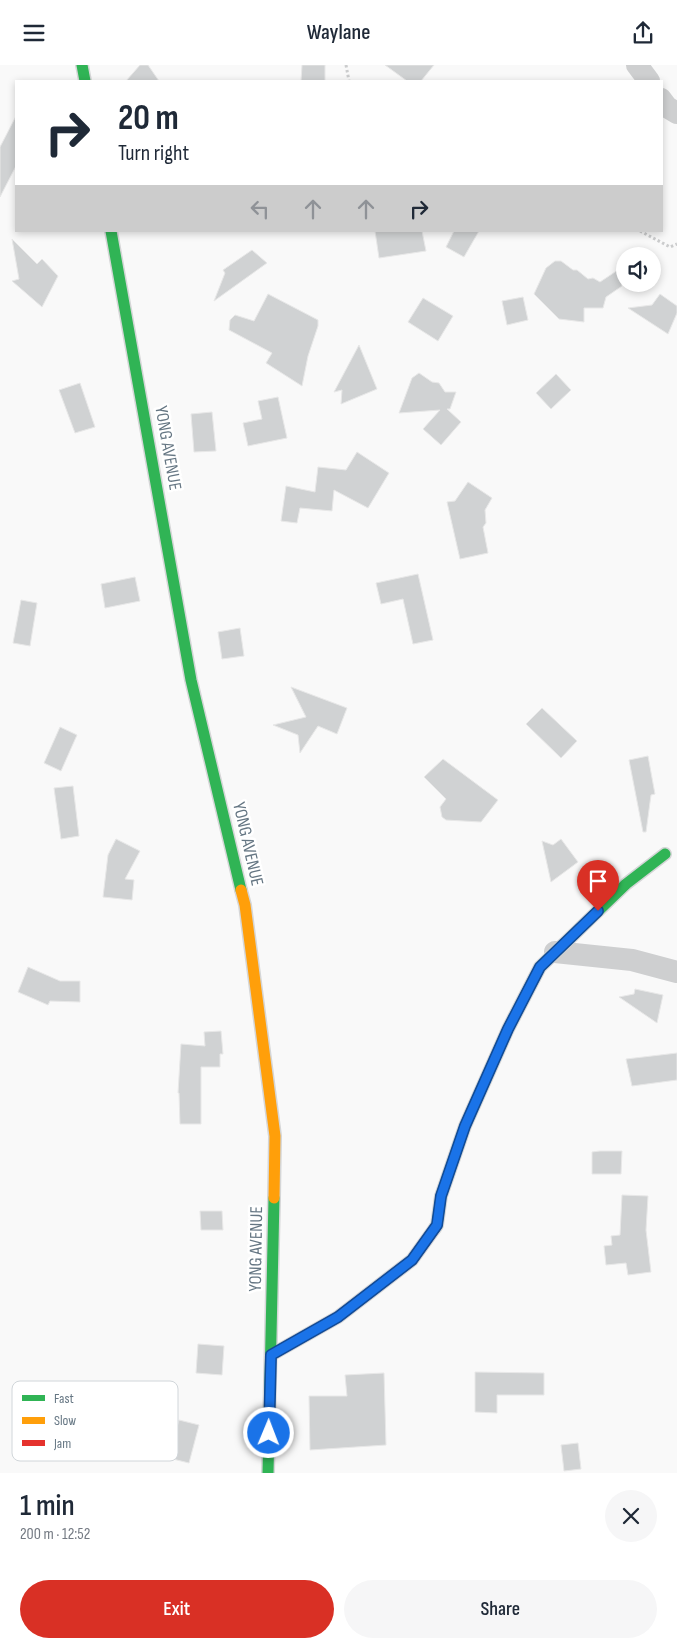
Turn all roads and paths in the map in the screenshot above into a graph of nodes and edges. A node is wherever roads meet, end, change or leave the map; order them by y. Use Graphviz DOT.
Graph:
graph roads {
  1 [pos="82,65"];
  2 [pos="346,65"];
  3 [pos="638,65"];
  4 [pos="84,80"];
  5 [pos="349,80"];
  6 [pos="648,80"];
  7 [pos="663,102"];
  8 [pos="677,113"];
  9 [pos="111,232"];
  10 [pos="642,232"];
  11 [pos="677,244"];
  12 [pos="665,854"];
  13 [pos="555,953"];
  14 [pos="677,972"];
  15 [pos="271,1355"];
  16 [pos="268,1473"];
  1 -- 4 [label="street"];
  2 -- 5 [label="path"];
  3 -- 6 [label="street"];
  7 -- 8 [label="street"];
  9 -- 15 [label="street, YONG AVENUE"];
  10 -- 11 [label="path"];
  12 -- 13 [label="street"];
  13 -- 14 [label="street"];
  13 -- 15 [label="street"];
  15 -- 16 [label="street, YONG AVENUE"];
}
